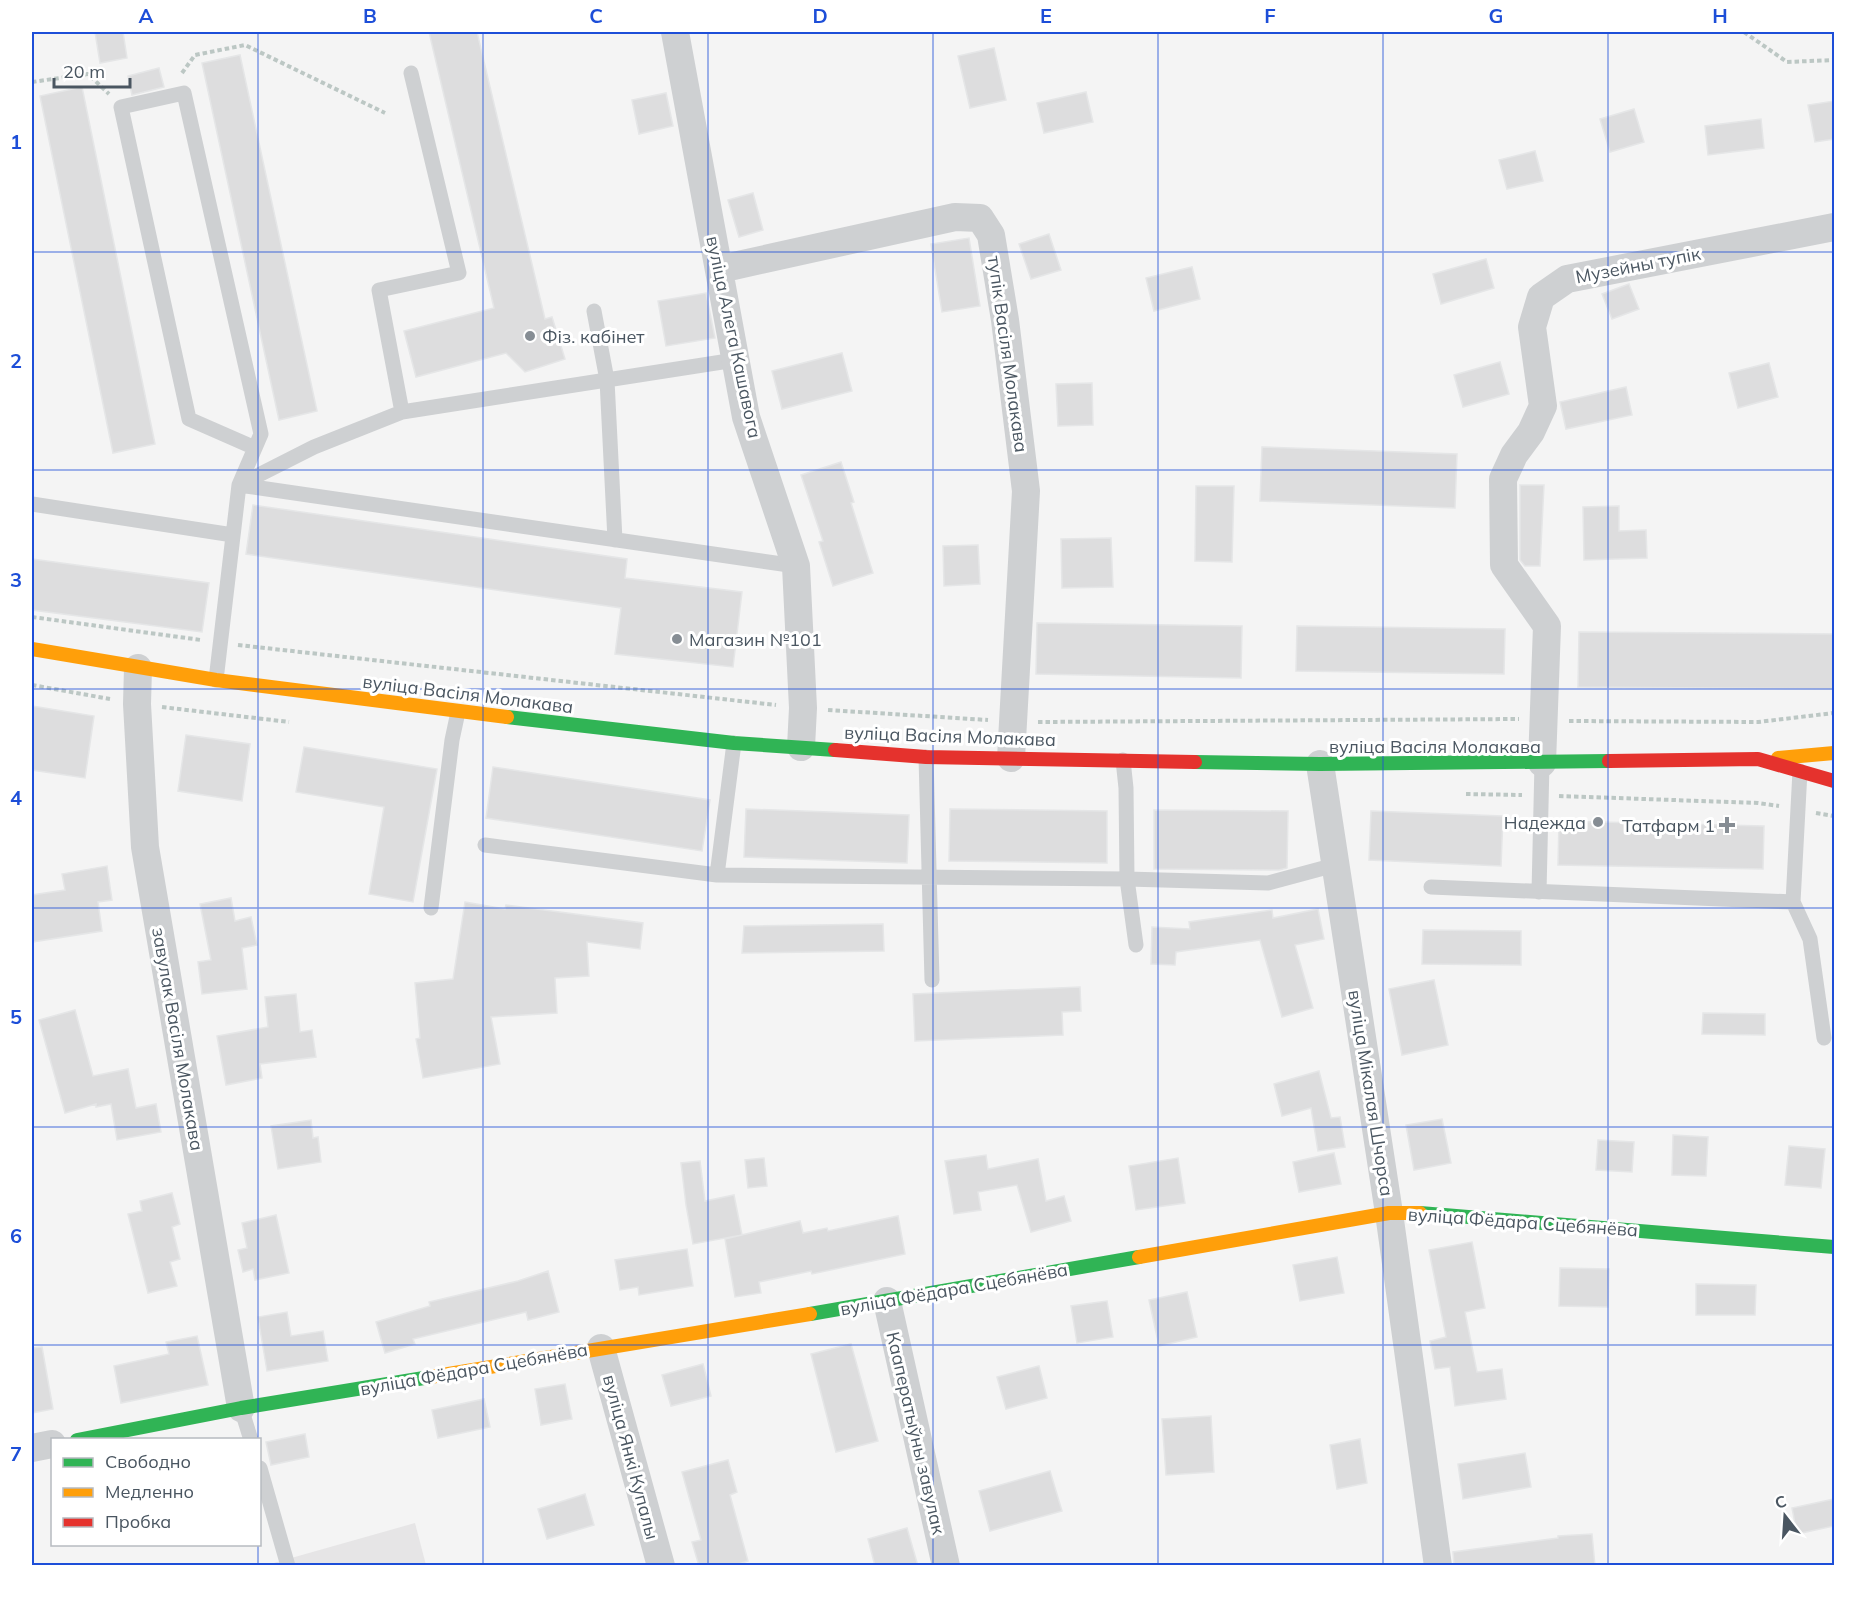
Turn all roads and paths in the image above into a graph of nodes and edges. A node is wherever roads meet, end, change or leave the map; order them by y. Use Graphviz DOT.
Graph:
graph roads {
  1 [pos="675,32"];
  2 [pos="1744,32"];
  3 [pos="1834,60"];
  4 [pos="411,73"];
  5 [pos="176,81"];
  6 [pos="32,82"];
  7 [pos="110,95"];
  8 [pos="385,113"];
  9 [pos="1834,227"];
  10 [pos="720,269"];
  11 [pos="594,312"];
  12 [pos="735,360"];
  13 [pos="607,380"];
  14 [pos="402,412"];
  15 [pos="255,448"];
  16 [pos="238,485"];
  17 [pos="32,504"];
  18 [pos="233,535"];
  19 [pos="615,540"];
  20 [pos="796,566"];
  21 [pos="32,649"];
  22 [pos="138,668"];
  23 [pos="216,680"];
  24 [pos="458,712"];
  25 [pos="1834,713"];
  26 [pos="1531,720"];
  27 [pos="734,743"];
  28 [pos="801,747"];
  29 [pos="1834,753"];
  30 [pos="926,757"];
  31 [pos="1011,758"];
  32 [pos="1758,759"];
  33 [pos="1123,760"];
  34 [pos="1542,763"];
  35 [pos="1320,764"];
  36 [pos="1800,771"];
  37 [pos="1834,781"];
  38 [pos="485,845"];
  39 [pos="1335,865"];
  40 [pos="717,875"];
  41 [pos="929,878"];
  42 [pos="1127,879"];
  43 [pos="1431,887"];
  44 [pos="1539,892"];
  45 [pos="1793,902"];
  46 [pos="431,908"];
  47 [pos="1136,945"];
  48 [pos="932,981"];
  49 [pos="1824,1038"];
  50 [pos="1389,1213"];
  51 [pos="1834,1247"];
  52 [pos="887,1301"];
  53 [pos="602,1348"];
  54 [pos="241,1408"];
  55 [pos="87,1438"];
  56 [pos="250,1438"];
  57 [pos="51,1444"];
  58 [pos="32,1448"];
  59 [pos="261,1472"];
  60 [pos="288,1566"];
  61 [pos="661,1566"];
  62 [pos="946,1566"];
  63 [pos="1438,1566"];
  1 -- 10 [label="street, вуліца Алега Кашавога"];
  2 -- 3 [label="path"];
  4 -- 14 [label="lane"];
  5 -- 8 [label="path"];
  6 -- 7 [label="path"];
  9 -- 26 [label="street, Музейны тупік"];
  10 -- 12 [label="street, вуліца Алега Кашавога"];
  10 -- 31 [label="street, тупік Васіля Молакава"];
  11 -- 13 [label="lane"];
  12 -- 13 [label="lane"];
  12 -- 20 [label="street, вуліца Алега Кашавога"];
  13 -- 14 [label="lane"];
  13 -- 19 [label="lane"];
  14 -- 16 [label="lane"];
  15 -- 15 [label="lane"];
  15 -- 16 [label="lane"];
  16 -- 18 [label="lane"];
  16 -- 19 [label="lane"];
  17 -- 18 [label="lane"];
  18 -- 23 [label="lane"];
  19 -- 20 [label="lane"];
  20 -- 28 [label="street, вуліца Алега Кашавога"];
  21 -- 22 [label="street, вуліца Васіля Молакава"];
  22 -- 23 [label="street, вуліца Васіля Молакава"];
  22 -- 54 [label="street, завулак Васіля Молакава"];
  23 -- 24 [label="street, вуліца Васіля Молакава"];
  24 -- 27 [label="street, вуліца Васіля Молакава"];
  24 -- 46 [label="lane"];
  25 -- 26 [label="path"];
  26 -- 34 [label="street, Музейны тупік"];
  27 -- 28 [label="street, вуліца Васіля Молакава"];
  27 -- 40 [label="lane"];
  28 -- 30 [label="street, вуліца Васіля Молакава"];
  29 -- 32 [label="street"];
  30 -- 31 [label="street, вуліца Васіля Молакава"];
  30 -- 41 [label="lane"];
  31 -- 33 [label="street, вуліца Васіля Молакава"];
  32 -- 34 [label="street, вуліца Васіля Молакава"];
  32 -- 36 [label="street, вуліца Васіля Молакава"];
  33 -- 35 [label="street, вуліца Васіля Молакава"];
  33 -- 42 [label="lane"];
  34 -- 35 [label="street, вуліца Васіля Молакава"];
  34 -- 44 [label="lane"];
  35 -- 39 [label="street, вуліца Мікалая Шчорса"];
  36 -- 37 [label="street, вуліца Васіля Молакава"];
  36 -- 45 [label="lane"];
  38 -- 40 [label="lane"];
  39 -- 42 [label="lane"];
  39 -- 50 [label="street, вуліца Мікалая Шчорса"];
  40 -- 41 [label="lane"];
  41 -- 42 [label="lane"];
  41 -- 48 [label="lane"];
  42 -- 47 [label="lane"];
  43 -- 44 [label="lane"];
  44 -- 45 [label="lane"];
  45 -- 49 [label="lane"];
  50 -- 51 [label="street, вуліца Фёдара Сцебянёва"];
  50 -- 52 [label="street, вуліца Фёдара Сцебянёва"];
  50 -- 63 [label="street, вуліца Мікалая Шчорса"];
  52 -- 53 [label="street, вуліца Фёдара Сцебянёва"];
  52 -- 62 [label="street, Кааператыўны завулак"];
  53 -- 54 [label="street, вуліца Фёдара Сцебянёва"];
  53 -- 61 [label="street, вуліца Янкі Купалы"];
  54 -- 55 [label="street, вуліца Фёдара Сцебянёва"];
  54 -- 56 [label="lane"];
  57 -- 58 [label="street"];
  59 -- 60 [label="lane"];
}
